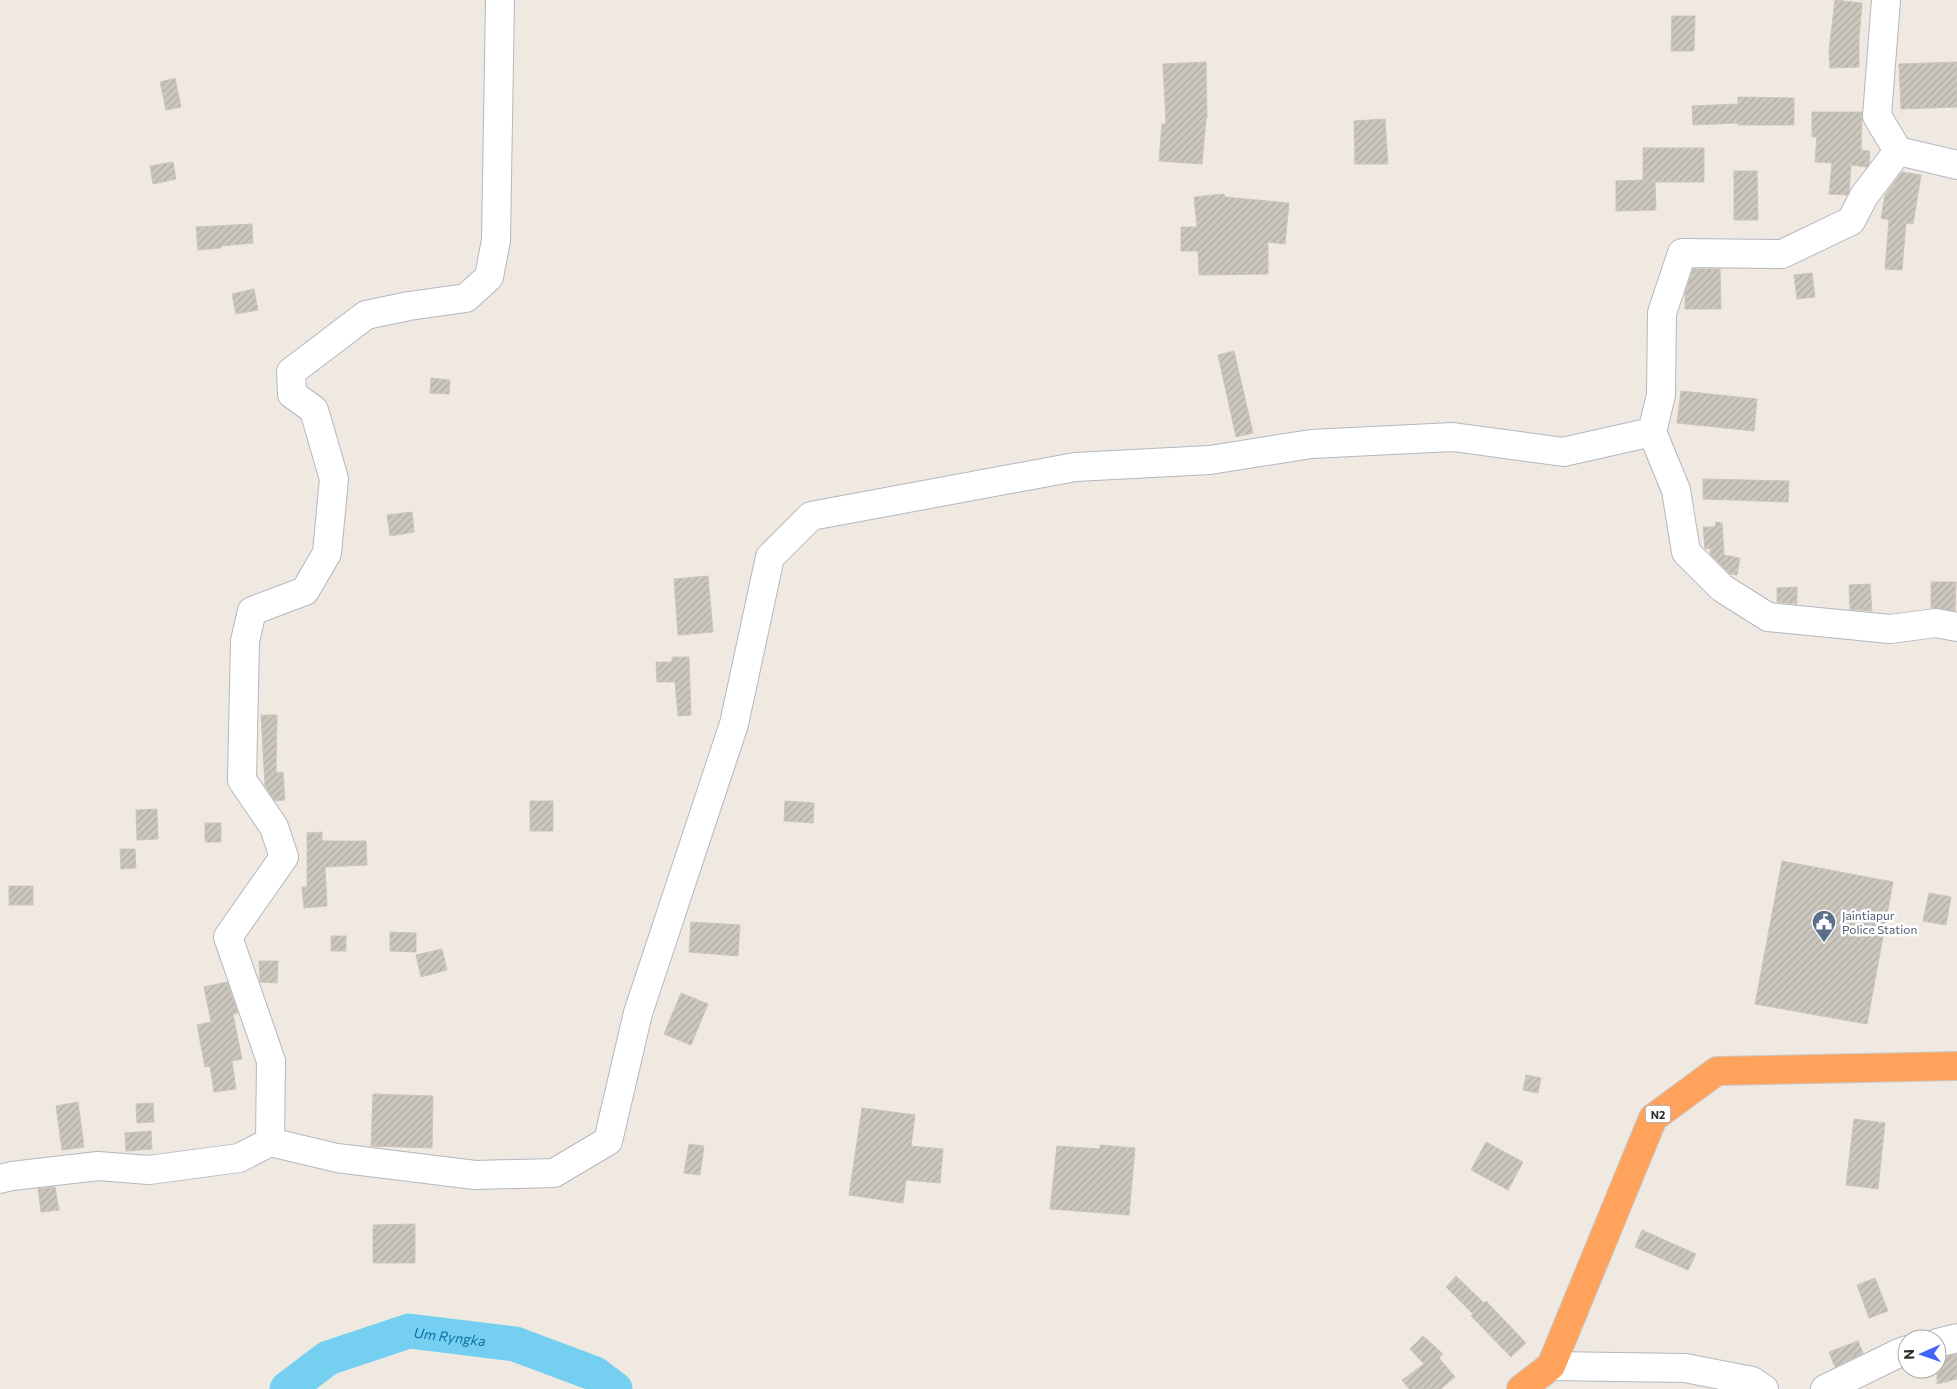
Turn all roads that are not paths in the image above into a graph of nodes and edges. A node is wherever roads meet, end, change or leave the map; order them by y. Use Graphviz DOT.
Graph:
graph roads {
  1 [pos="500,0"];
  2 [pos="1886,0"];
  3 [pos="1898,151"];
  4 [pos="1957,165"];
  5 [pos="1652,432"];
  6 [pos="1957,628"];
  7 [pos="1957,1066"];
  8 [pos="270,1142"];
  9 [pos="0,1180"];
  10 [pos="1897,1354"];
  11 [pos="1550,1366"];
  12 [pos="1521,1389"];
  13 [pos="1764,1389"];
  14 [pos="1825,1389"];
  1 -- 8 [label="street"];
  2 -- 3 [label="street"];
  3 -- 4 [label="street"];
  3 -- 5 [label="street"];
  5 -- 6 [label="street"];
  5 -- 8 [label="street"];
  7 -- 11 [label="highway, N2"];
  8 -- 9 [label="street"];
  10 -- 14 [label="street"];
  11 -- 12 [label="highway, N2"];
  11 -- 13 [label="street"];
}
